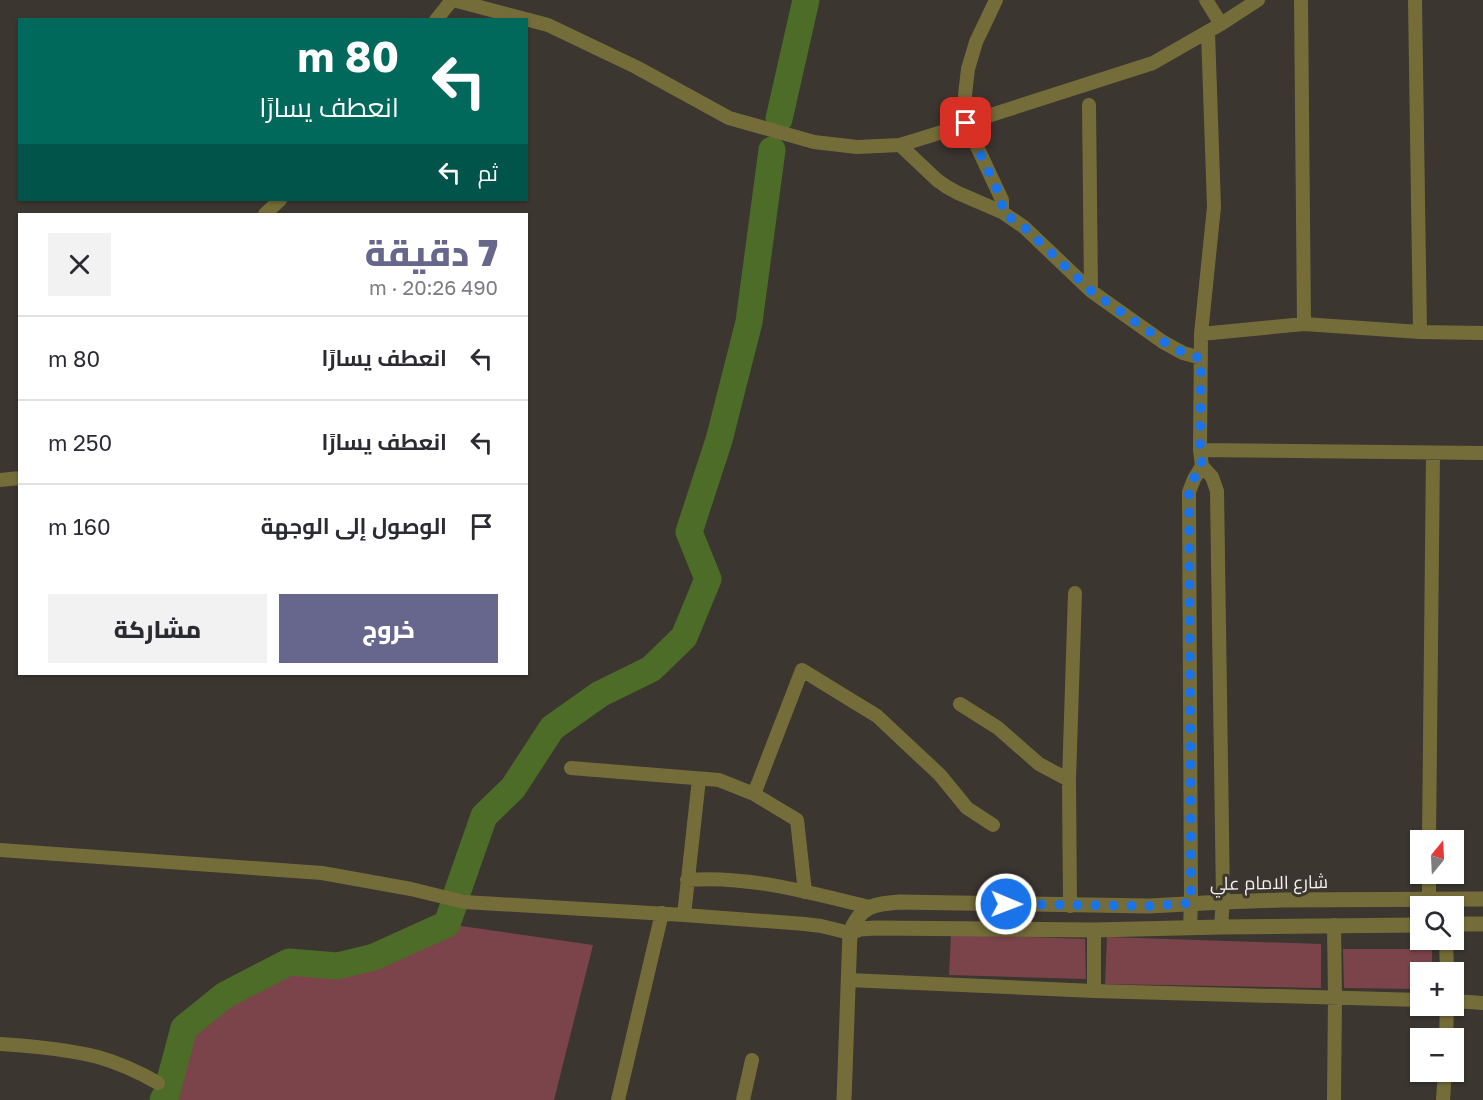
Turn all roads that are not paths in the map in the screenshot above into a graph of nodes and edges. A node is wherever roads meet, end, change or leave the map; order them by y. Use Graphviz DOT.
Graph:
graph roads {
  1 [pos="452,0"];
  2 [pos="996,0"];
  3 [pos="1206,0"];
  4 [pos="1258,0"];
  5 [pos="1301,0"];
  6 [pos="1415,0"];
  7 [pos="437,18"];
  8 [pos="521,18"];
  9 [pos="528,20"];
  10 [pos="1221,24"];
  11 [pos="1208,32"];
  12 [pos="1089,105"];
  13 [pos="966,123"];
  14 [pos="900,145"];
  15 [pos="279,201"];
  16 [pos="1002,212"];
  17 [pos="266,213"];
  18 [pos="1091,291"];
  19 [pos="1304,324"];
  20 [pos="1420,332"];
  21 [pos="1483,333"];
  22 [pos="1201,334"];
  23 [pos="1201,358"];
  24 [pos="1200,450"];
  25 [pos="1433,453"];
  26 [pos="1483,453"];
  27 [pos="1202,466"];
  28 [pos="18,478"];
  29 [pos="0,480"];
  30 [pos="1076,593"];
  31 [pos="960,704"];
  32 [pos="571,768"];
  33 [pos="699,779"];
  34 [pos="1069,780"];
  35 [pos="754,794"];
  36 [pos="993,825"];
  37 [pos="1429,830"];
  38 [pos="0,850"];
  39 [pos="687,880"];
  40 [pos="805,892"];
  41 [pos="1464,899"];
  42 [pos="1483,899"];
  43 [pos="1410,900"];
  44 [pos="1223,902"];
  45 [pos="1191,903"];
  46 [pos="870,906"];
  47 [pos="1070,906"];
  48 [pos="662,913"];
  49 [pos="684,915"];
  50 [pos="1464,924"];
  51 [pos="1483,924"];
  52 [pos="1334,925"];
  53 [pos="1410,925"];
  54 [pos="1190,927"];
  55 [pos="1221,927"];
  56 [pos="1094,930"];
  57 [pos="850,933"];
  58 [pos="848,980"];
  59 [pos="1094,991"];
  60 [pos="1335,997"];
  61 [pos="1410,1000"];
  62 [pos="1464,1002"];
  63 [pos="1483,1003"];
  64 [pos="0,1044"];
  65 [pos="752,1060"];
  66 [pos="1444,1082"];
  67 [pos="158,1083"];
  68 [pos="618,1100"];
  69 [pos="743,1100"];
  70 [pos="844,1100"];
  71 [pos="1334,1100"];
  72 [pos="1443,1100"];
  1 -- 7 [label="street"];
  1 -- 8 [label="street"];
  2 -- 13 [label="street"];
  3 -- 10 [label="street"];
  4 -- 10 [label="street"];
  5 -- 19 [label="street"];
  6 -- 20 [label="street"];
  9 -- 14 [label="street"];
  10 -- 11 [label="street"];
  11 -- 13 [label="street"];
  11 -- 22 [label="street"];
  12 -- 18 [label="street"];
  13 -- 14 [label="street"];
  13 -- 16 [label="street"];
  14 -- 16 [label="street"];
  15 -- 17 [label="street"];
  16 -- 18 [label="street"];
  18 -- 23 [label="street"];
  19 -- 20 [label="street"];
  19 -- 22 [label="street"];
  20 -- 21 [label="street"];
  22 -- 23 [label="street"];
  23 -- 24 [label="street"];
  24 -- 25 [label="street"];
  24 -- 27 [label="street"];
  25 -- 26 [label="street"];
  25 -- 37 [label="street"];
  27 -- 44 [label="street"];
  27 -- 45 [label="street"];
  28 -- 29 [label="street"];
  30 -- 34 [label="street"];
  31 -- 34 [label="street"];
  32 -- 33 [label="street"];
  33 -- 35 [label="street"];
  33 -- 39 [label="street"];
  34 -- 47 [label="street"];
  35 -- 36 [label="street"];
  35 -- 40 [label="street"];
  38 -- 48 [label="street"];
  39 -- 40 [label="street"];
  39 -- 49 [label="street"];
  40 -- 46 [label="street"];
  41 -- 42 [label="street, شارع الامام علي"];
  43 -- 44 [label="street, شارع الامام علي"];
  44 -- 45 [label="street, شارع الامام علي"];
  44 -- 55 [label="street"];
  45 -- 47 [label="street, شارع الامام علي"];
  45 -- 54 [label="street"];
  46 -- 47 [label="street, شارع الامام علي"];
  46 -- 57 [label="street"];
  48 -- 49 [label="street"];
  48 -- 68 [label="street"];
  49 -- 57 [label="street"];
  50 -- 51 [label="street"];
  52 -- 53 [label="street"];
  52 -- 55 [label="street"];
  52 -- 60 [label="street"];
  54 -- 55 [label="street"];
  54 -- 56 [label="street"];
  56 -- 57 [label="street"];
  56 -- 59 [label="street"];
  57 -- 58 [label="street"];
  58 -- 59 [label="street"];
  58 -- 70 [label="street"];
  59 -- 60 [label="street"];
  60 -- 61 [label="street"];
  60 -- 71 [label="street"];
  62 -- 63 [label="street"];
  64 -- 67 [label="street"];
  65 -- 69 [label="street"];
  66 -- 72 [label="street"];
}
